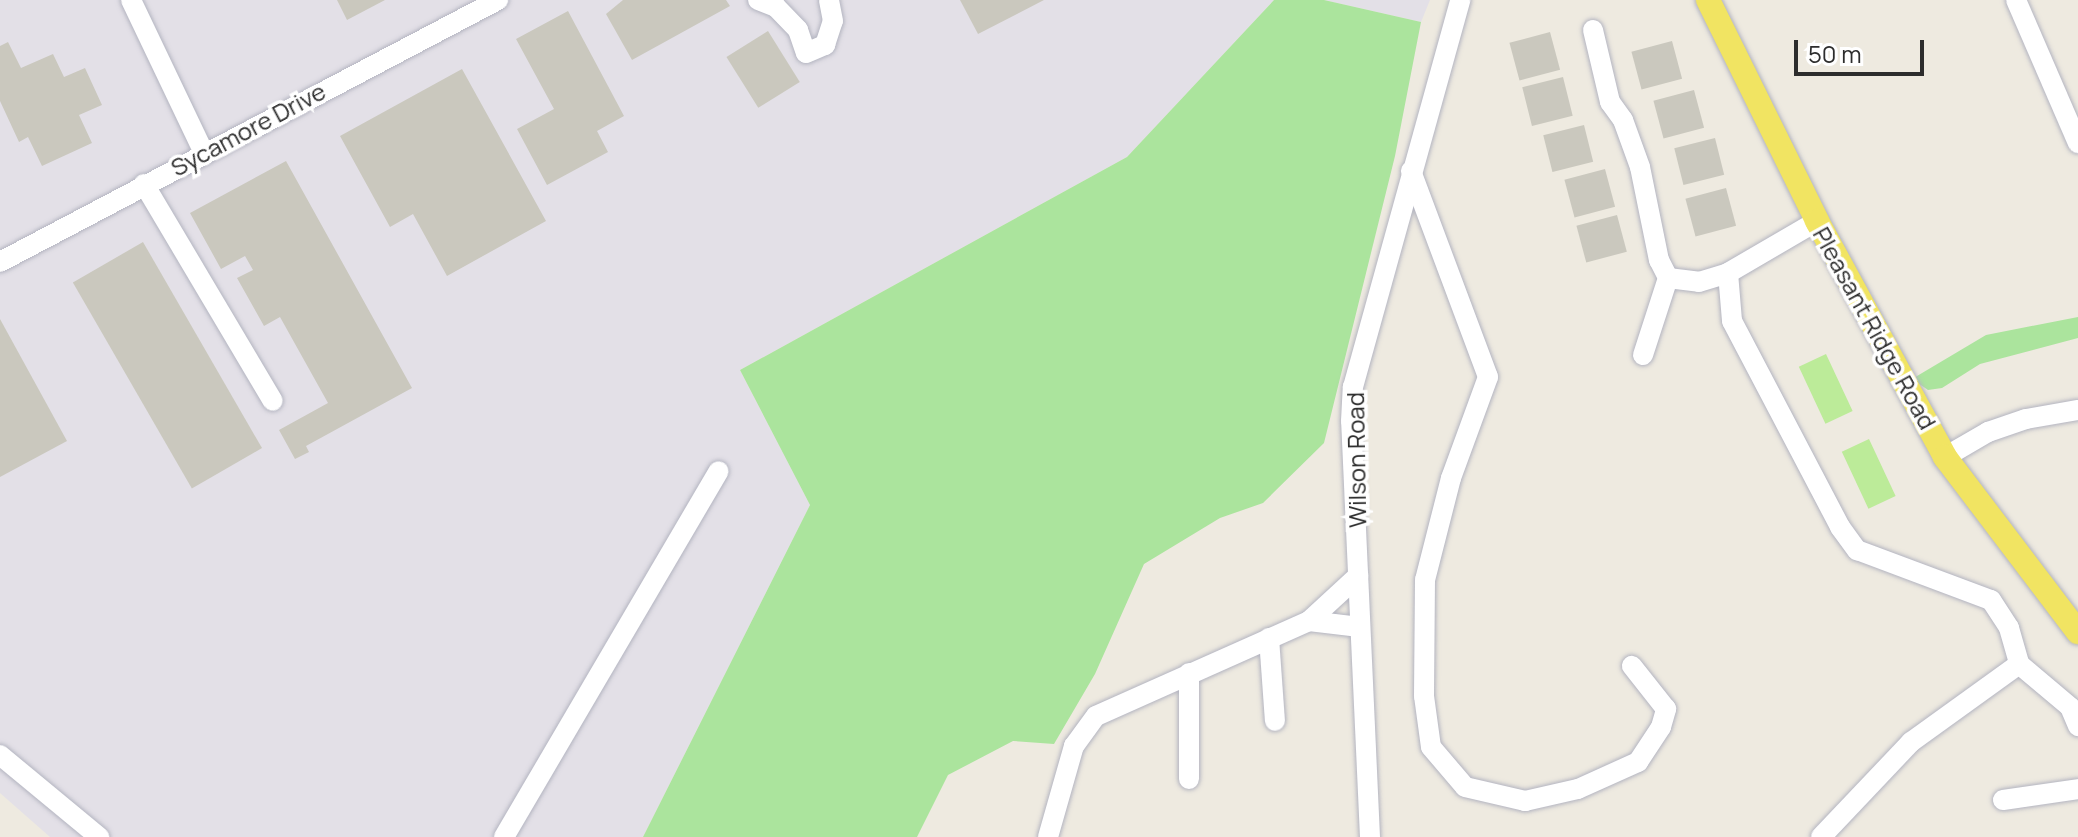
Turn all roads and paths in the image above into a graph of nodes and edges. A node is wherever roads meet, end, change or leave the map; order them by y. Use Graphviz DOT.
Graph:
graph roads {
  1 [pos="131,0"];
  2 [pos="498,0"];
  3 [pos="758,0"];
  4 [pos="829,0"];
  5 [pos="1460,0"];
  6 [pos="1708,0"];
  7 [pos="2016,0"];
  8 [pos="1593,30"];
  9 [pos="2078,143"];
  10 [pos="203,151"];
  11 [pos="1411,171"];
  12 [pos="144,184"];
  13 [pos="1817,221"];
  14 [pos="0,262"];
  15 [pos="1728,273"];
  16 [pos="1668,278"];
  17 [pos="1643,355"];
  18 [pos="273,401"];
  19 [pos="2078,410"];
  20 [pos="1945,457"];
  21 [pos="719,471"];
  22 [pos="1358,576"];
  23 [pos="1309,621"];
  24 [pos="1360,627"];
  25 [pos="2078,632"];
  26 [pos="1269,638"];
  27 [pos="2019,664"];
  28 [pos="1632,666"];
  29 [pos="1189,673"];
  30 [pos="2075,712"];
  31 [pos="1275,721"];
  32 [pos="0,755"];
  33 [pos="1189,779"];
  34 [pos="2078,789"];
  35 [pos="2003,800"];
  36 [pos="99,837"];
  37 [pos="504,837"];
  38 [pos="1048,837"];
  39 [pos="1370,837"];
  40 [pos="1821,837"];
  1 -- 10 [label="street"];
  2 -- 10 [label="street, Sycamore Drive"];
  3 -- 4 [label="street"];
  5 -- 11 [label="street, Wilson Road"];
  6 -- 13 [label="main road, Pleasant Ridge Road"];
  7 -- 9 [label="street"];
  8 -- 16 [label="street"];
  10 -- 12 [label="street, Sycamore Drive"];
  11 -- 22 [label="street, Wilson Road"];
  11 -- 28 [label="street"];
  12 -- 14 [label="street, Sycamore Drive"];
  12 -- 18 [label="street"];
  13 -- 15 [label="street"];
  13 -- 20 [label="main road, Pleasant Ridge Road"];
  15 -- 16 [label="street"];
  15 -- 27 [label="street"];
  16 -- 17 [label="street"];
  19 -- 20 [label="street"];
  20 -- 25 [label="main road, Pleasant Ridge Road"];
  21 -- 37 [label="street"];
  22 -- 23 [label="street"];
  22 -- 24 [label="street, Wilson Road"];
  23 -- 24 [label="street"];
  23 -- 26 [label="street"];
  24 -- 39 [label="street, Wilson Road"];
  26 -- 29 [label="street"];
  26 -- 31 [label="street"];
  27 -- 30 [label="street"];
  27 -- 40 [label="street"];
  29 -- 33 [label="street"];
  29 -- 38 [label="street"];
  32 -- 36 [label="street"];
  34 -- 35 [label="street"];
}
